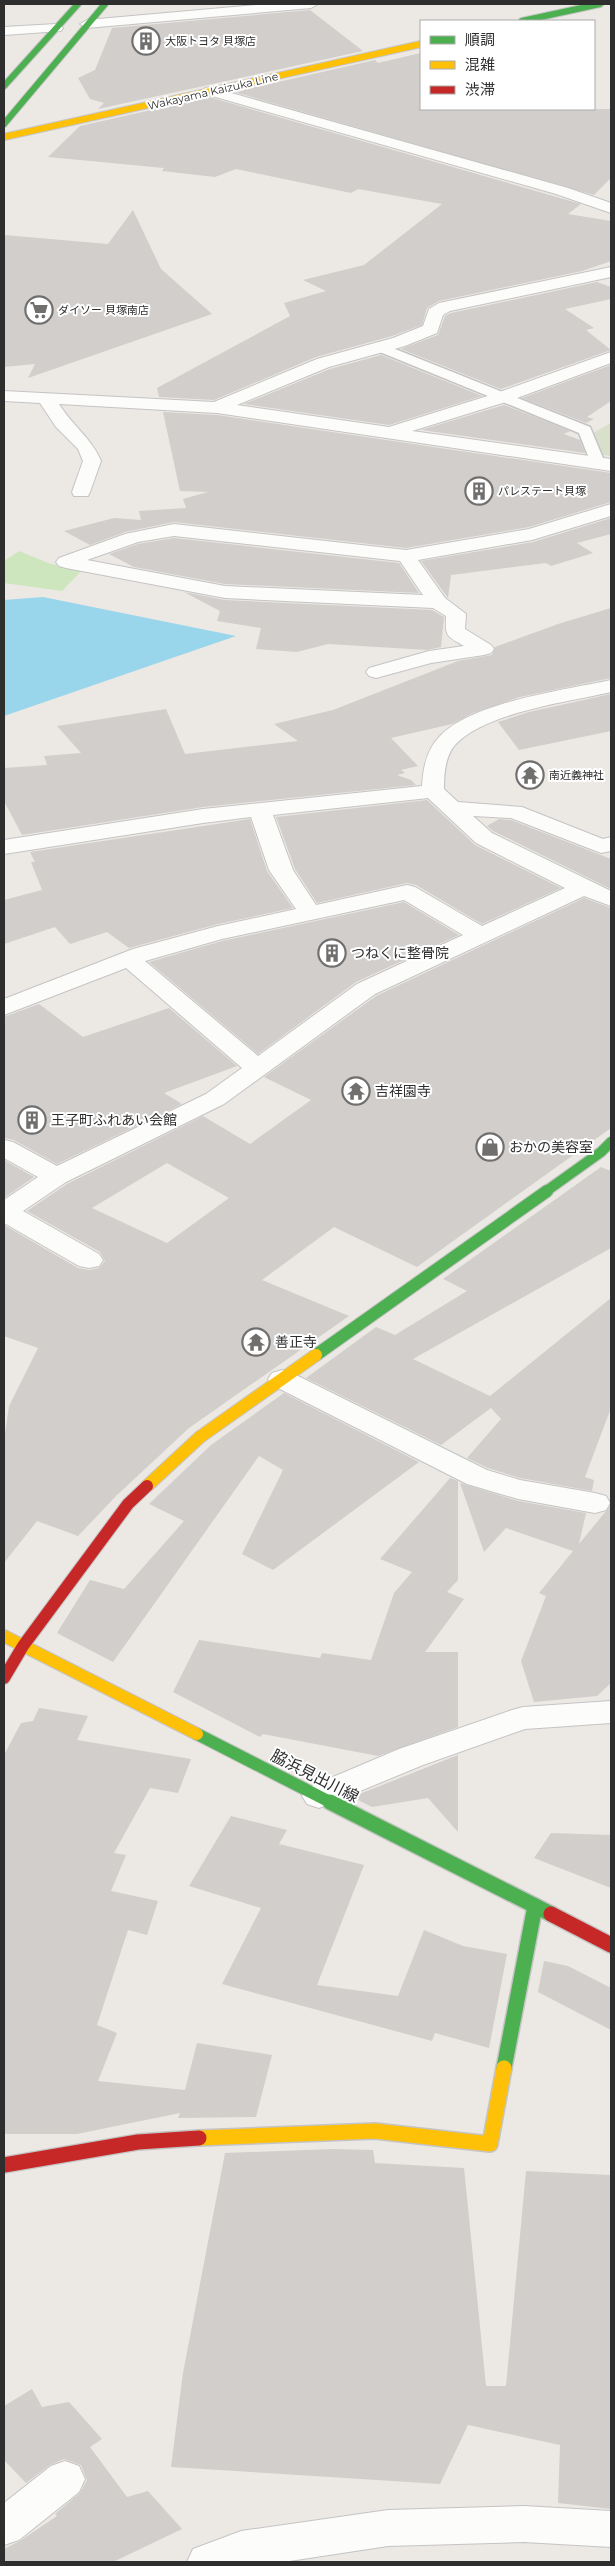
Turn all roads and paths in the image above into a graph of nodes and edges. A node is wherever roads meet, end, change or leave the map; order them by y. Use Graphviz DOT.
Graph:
graph roads {
  1 [pos="78,4"];
  2 [pos="105,4"];
  3 [pos="312,4"];
  4 [pos="595,4"];
  5 [pos="526,20"];
  6 [pos="88,24"];
  7 [pos="56,28"];
  8 [pos="4,31"];
  9 [pos="420,44"];
  10 [pos="4,86"];
  11 [pos="210,91"];
  12 [pos="4,124"];
  13 [pos="4,137"];
  14 [pos="611,191"];
  15 [pos="594,202"];
  16 [pos="611,208"];
  17 [pos="611,272"];
  18 [pos="380,347"];
  19 [pos="611,357"];
  20 [pos="4,396"];
  21 [pos="503,397"];
  22 [pos="46,398"];
  23 [pos="217,408"];
  24 [pos="390,432"];
  25 [pos="604,464"];
  26 [pos="81,492"];
  27 [pos="611,510"];
  28 [pos="406,556"];
  29 [pos="438,602"];
  30 [pos="376,672"];
  31 [pos="611,686"];
  32 [pos="433,791"];
  33 [pos="452,808"];
  34 [pos="260,810"];
  35 [pos="611,844"];
  36 [pos="4,847"];
  37 [pos="583,888"];
  38 [pos="611,899"];
  39 [pos="310,913"];
  40 [pos="481,935"];
  41 [pos="129,959"];
  42 [pos="4,1008"];
  43 [pos="257,1068"];
  44 [pos="611,1142"];
  45 [pos="4,1148"];
  46 [pos="57,1176"];
  47 [pos="4,1212"];
  48 [pos="89,1260"];
  49 [pos="282,1379"];
  50 [pos="595,1503"];
  51 [pos="4,1636"];
  52 [pos="23,1646"];
  53 [pos="4,1678"];
  54 [pos="611,1712"];
  55 [pos="319,1796"];
  56 [pos="535,1906"];
  57 [pos="611,1945"];
  58 [pos="4,2165"];
  59 [pos="65,2479"];
  60 [pos="4,2527"];
  61 [pos="611,2530"];
  62 [pos="208,2562"];
  1 -- 7 [label="main road"];
  2 -- 6 [label="main road"];
  3 -- 6 [label="street"];
  4 -- 5 [label="main road"];
  6 -- 12 [label="main road"];
  7 -- 8 [label="street"];
  7 -- 10 [label="main road"];
  9 -- 11 [label="main road, Wakayama Kaizuka Line"];
  11 -- 13 [label="main road, Wakayama Kaizuka Line"];
  11 -- 15 [label="street"];
  14 -- 15 [label="street"];
  15 -- 16 [label="street"];
  17 -- 18 [label="street"];
  18 -- 21 [label="lane"];
  18 -- 23 [label="street"];
  19 -- 21 [label="street"];
  20 -- 22 [label="street"];
  21 -- 24 [label="street"];
  21 -- 25 [label="lane"];
  22 -- 23 [label="street"];
  22 -- 26 [label="street"];
  23 -- 24 [label="street"];
  24 -- 25 [label="street"];
  27 -- 28 [label="street"];
  28 -- 29 [label="street"];
  28 -- 29 [label="street"];
  29 -- 30 [label="street"];
  31 -- 32 [label="street"];
  32 -- 33 [label="street"];
  32 -- 34 [label="street"];
  33 -- 35 [label="street"];
  33 -- 37 [label="street"];
  34 -- 36 [label="street"];
  34 -- 39 [label="street"];
  37 -- 38 [label="street"];
  37 -- 40 [label="street"];
  39 -- 40 [label="street"];
  39 -- 41 [label="street"];
  40 -- 43 [label="street"];
  41 -- 42 [label="street"];
  41 -- 43 [label="street"];
  43 -- 46 [label="street"];
  44 -- 49 [label="main road"];
  45 -- 46 [label="street"];
  46 -- 47 [label="street"];
  47 -- 48 [label="street"];
  49 -- 50 [label="street"];
  49 -- 52 [label="main road"];
  51 -- 52 [label="main road, 脇浜見出川線"];
  52 -- 53 [label="main road"];
  52 -- 55 [label="main road, 脇浜見出川線"];
  54 -- 55 [label="street"];
  55 -- 56 [label="main road, 脇浜見出川線"];
  56 -- 57 [label="main road, 脇浜見出川線"];
  56 -- 58 [label="main road"];
  59 -- 60 [label="street"];
  61 -- 62 [label="street"];
}
